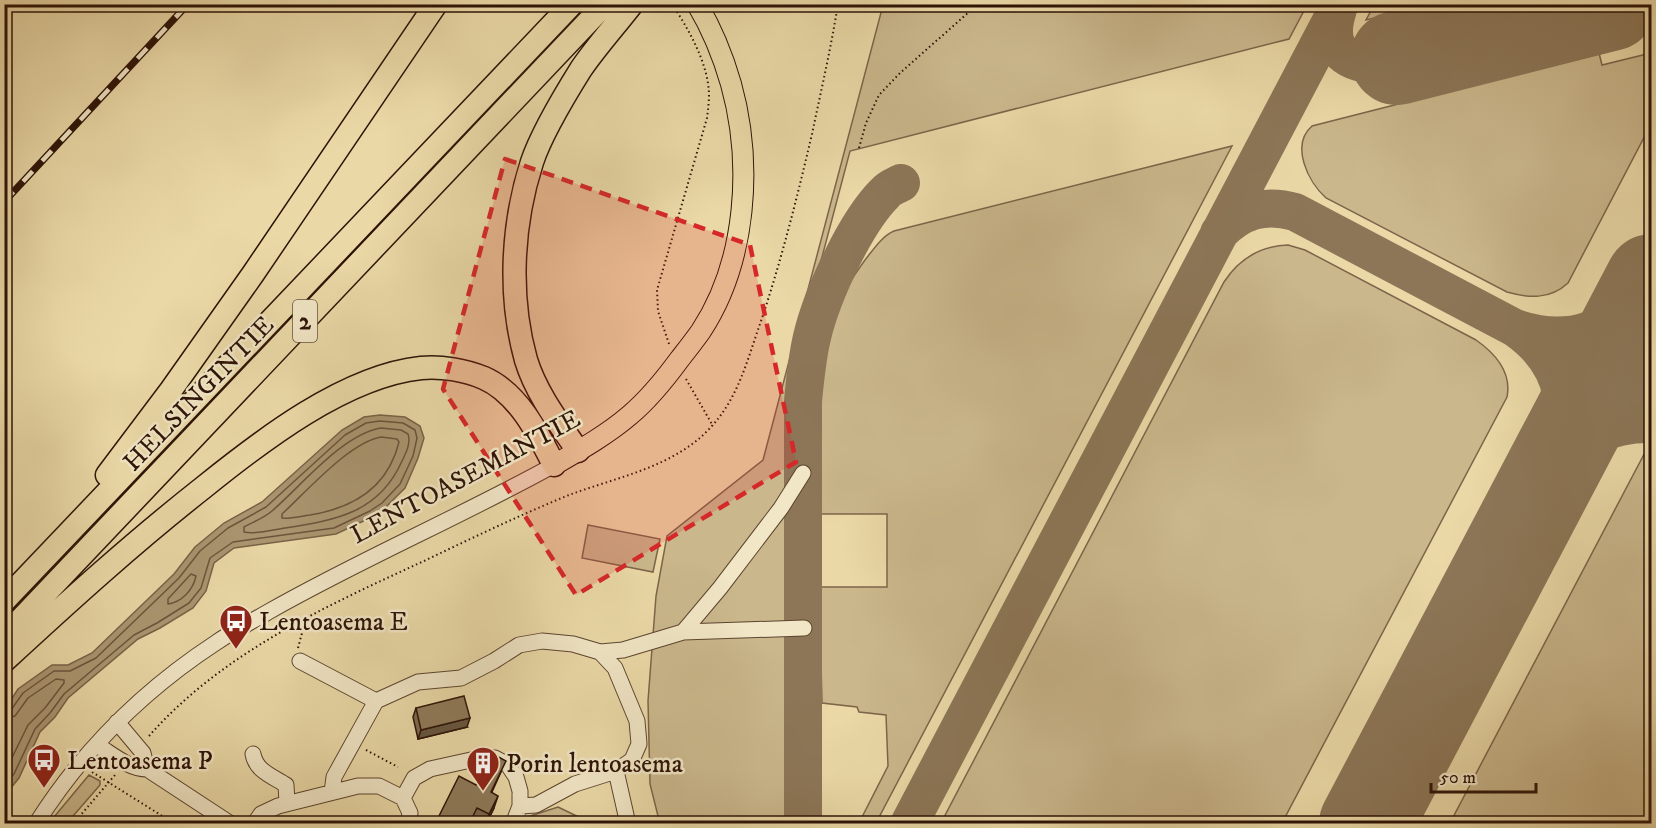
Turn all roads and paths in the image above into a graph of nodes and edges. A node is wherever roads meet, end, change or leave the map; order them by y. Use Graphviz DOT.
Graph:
graph roads {
  1 [pos="436,4"];
  2 [pos="572,4"];
  3 [pos="605,4"];
  4 [pos="632,4"];
  5 [pos="672,4"];
  6 [pos="697,4"];
  7 [pos="838,4"];
  8 [pos="978,4"];
  9 [pos="860,148"];
  10 [pos="670,347"];
  11 [pos="684,374"];
  12 [pos="713,426"];
  13 [pos="578,451"];
  14 [pos="554,465"];
  15 [pos="803,473"];
  16 [pos="24,580"];
  17 [pos="4,601"];
  18 [pos="307,617"];
  19 [pos="804,628"];
  20 [pos="683,632"];
  21 [pos="4,637"];
  22 [pos="600,652"];
  23 [pos="4,661"];
  24 [pos="300,662"];
  25 [pos="376,701"];
  26 [pos="117,722"];
  27 [pos="97,745"];
  28 [pos="139,747"];
  29 [pos="365,749"];
  30 [pos="253,754"];
  31 [pos="125,763"];
  32 [pos="398,767"];
  33 [pos="147,769"];
  34 [pos="616,771"];
  35 [pos="109,783"];
  36 [pos="332,792"];
  37 [pos="403,798"];
  38 [pos="287,803"];
  39 [pos="520,806"];
  40 [pos="36,824"];
  41 [pos="73,824"];
  42 [pos="175,824"];
  43 [pos="231,824"];
  44 [pos="254,824"];
  45 [pos="408,824"];
  46 [pos="513,824"];
  47 [pos="628,824"];
  1 -- 16 [label="highway"];
  2 -- 16 [label="highway, HELSINGINTIE / 2"];
  3 -- 21 [label="highway, HELSINGINTIE / 2"];
  4 -- 13 [label="highway"];
  5 -- 10 [label="path"];
  6 -- 13 [label="main road, LENTOASEMANTIE"];
  7 -- 12 [label="path"];
  8 -- 9 [label="path"];
  11 -- 12 [label="path"];
  12 -- 18 [label="path"];
  13 -- 14 [label="main road, LENTOASEMANTIE"];
  14 -- 23 [label="highway"];
  14 -- 26 [label="street, LENTOASEMANTIE"];
  15 -- 20 [label="street"];
  16 -- 17 [label="highway, HELSINGINTIE / 2"];
  18 -- 24 [label="path"];
  18 -- 28 [label="path"];
  19 -- 20 [label="street"];
  20 -- 22 [label="street"];
  22 -- 25 [label="street"];
  22 -- 34 [label="street"];
  24 -- 25 [label="street"];
  25 -- 36 [label="street"];
  26 -- 27 [label="street, LENTOASEMANTIE"];
  26 -- 28 [label="street"];
  27 -- 31 [label="street"];
  27 -- 40 [label="street, LENTOASEMANTIE"];
  28 -- 33 [label="street"];
  29 -- 32 [label="path"];
  30 -- 38 [label="street"];
  31 -- 33 [label="street"];
  31 -- 35 [label="path"];
  33 -- 43 [label="street"];
  34 -- 39 [label="street"];
  34 -- 47 [label="street"];
  35 -- 41 [label="path"];
  35 -- 42 [label="path"];
  36 -- 37 [label="street"];
  36 -- 38 [label="street"];
  37 -- 39 [label="street"];
  37 -- 45 [label="street"];
  38 -- 44 [label="street"];
  39 -- 46 [label="street"];
}
